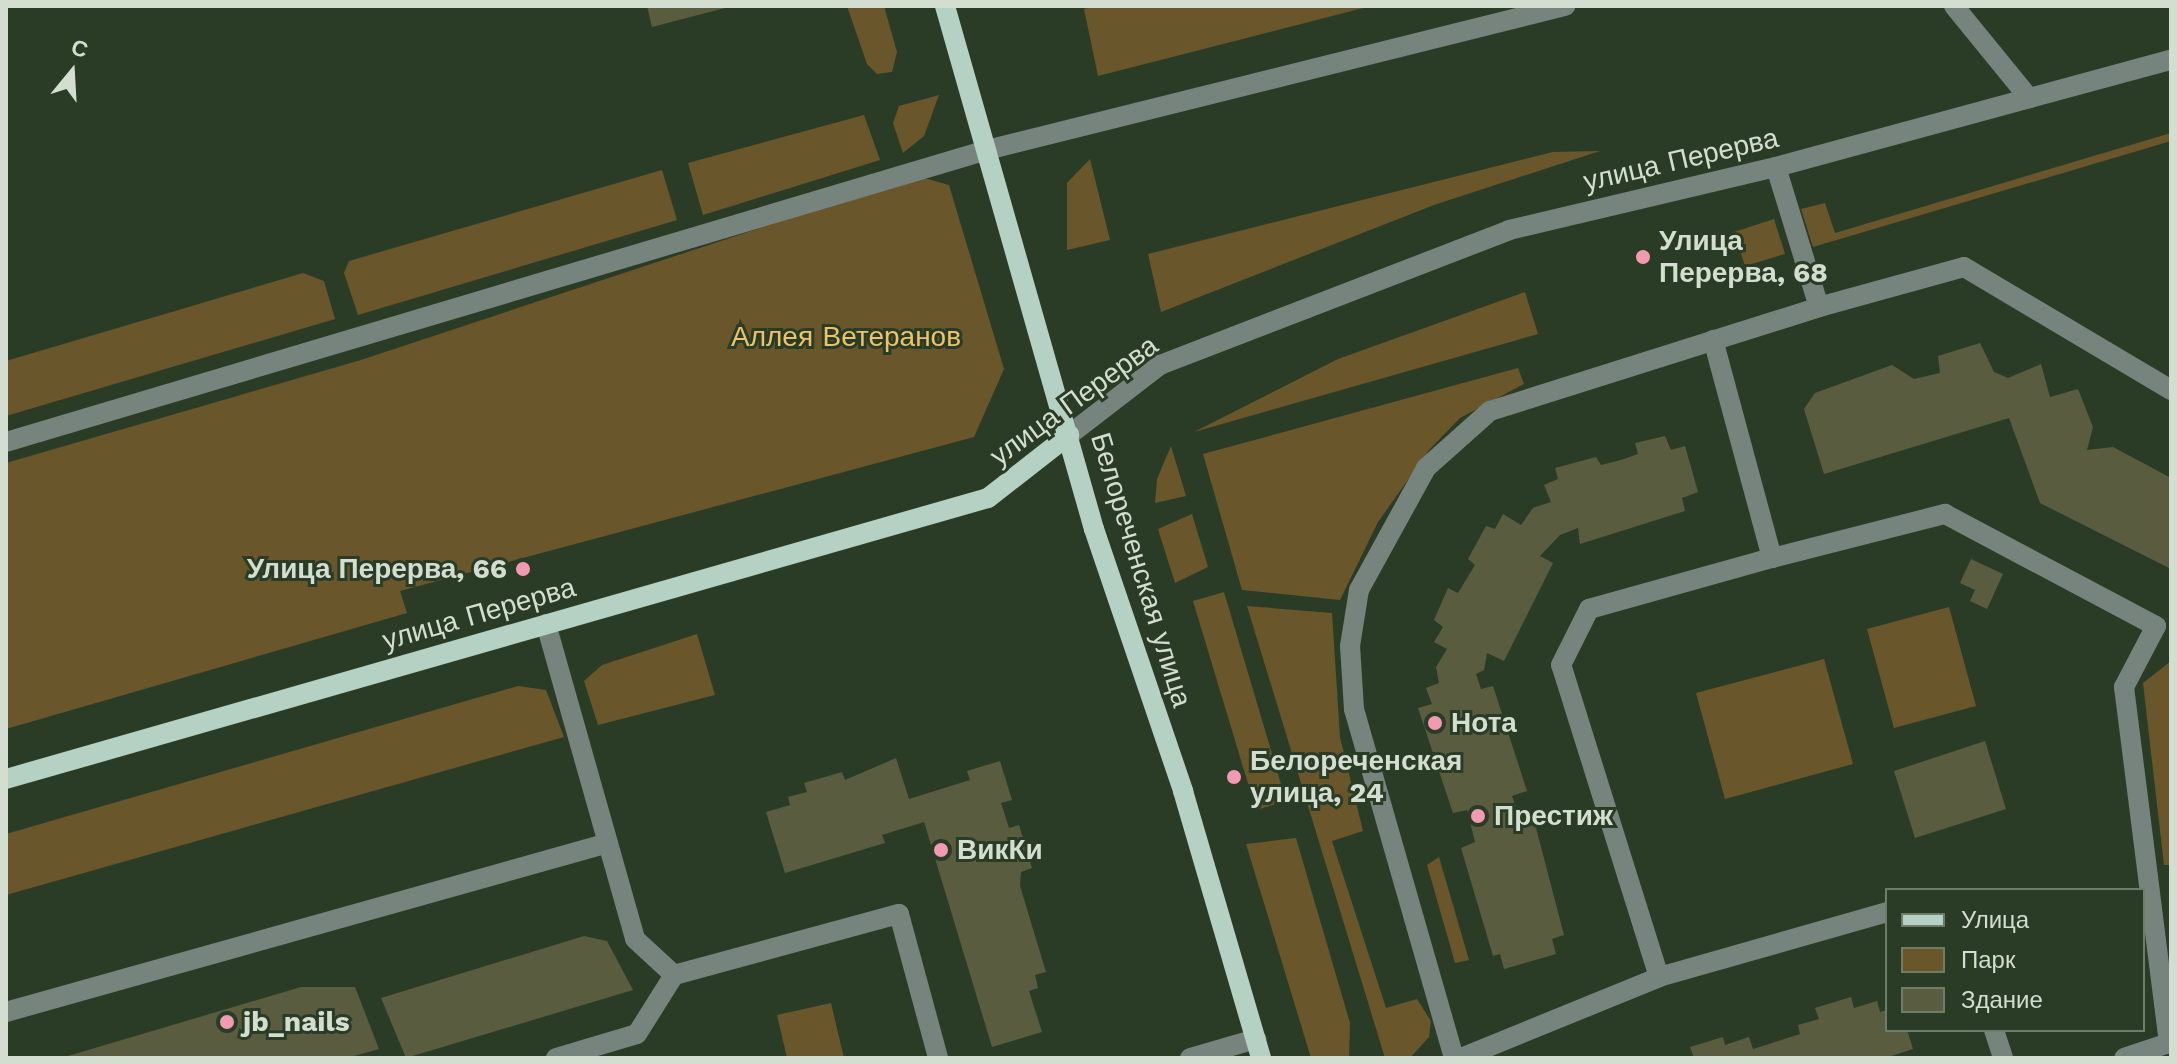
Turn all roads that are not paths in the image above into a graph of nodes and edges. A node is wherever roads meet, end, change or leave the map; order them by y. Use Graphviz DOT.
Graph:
graph roads {
  1 [pos="945,6"];
  2 [pos="1565,6"];
  3 [pos="1954,6"];
  4 [pos="2171,60"];
  5 [pos="2029,98"];
  6 [pos="987,150"];
  7 [pos="1776,167"];
  8 [pos="1819,307"];
  9 [pos="1713,340"];
  10 [pos="2171,390"];
  11 [pos="1069,435"];
  12 [pos="6,442"];
  13 [pos="1772,558"];
  14 [pos="546,624"];
  15 [pos="2163,631"];
  16 [pos="6,779"];
  17 [pos="608,843"];
  18 [pos="1885,913"];
  19 [pos="674,975"];
  20 [pos="1659,977"];
  21 [pos="6,1012"];
  22 [pos="1995,1032"];
  23 [pos="2170,1047"];
  24 [pos="1259,1048"];
  25 [pos="556,1058"];
  26 [pos="938,1058"];
  27 [pos="1190,1058"];
  28 [pos="1454,1058"];
  29 [pos="1461,1058"];
  30 [pos="2003,1058"];
  31 [pos="2124,1058"];
  1 -- 6 [label="main road, Белореченская улица"];
  2 -- 6 [label="street"];
  3 -- 5 [label="street"];
  4 -- 5 [label="street, улица Перерва"];
  5 -- 7 [label="street, улица Перерва"];
  6 -- 11 [label="main road, Белореченская улица"];
  6 -- 12 [label="street"];
  7 -- 8 [label="street"];
  7 -- 11 [label="street, улица Перерва"];
  8 -- 9 [label="street"];
  8 -- 10 [label="street"];
  9 -- 13 [label="street"];
  9 -- 28 [label="street"];
  11 -- 14 [label="main road, улица Перерва"];
  11 -- 24 [label="main road, Белореченская улица"];
  13 -- 15 [label="street"];
  13 -- 20 [label="street"];
  14 -- 16 [label="main road, улица Перерва"];
  14 -- 17 [label="street"];
  15 -- 23 [label="street"];
  17 -- 19 [label="street"];
  17 -- 21 [label="street"];
  18 -- 20 [label="street"];
  19 -- 25 [label="street"];
  19 -- 26 [label="street"];
  20 -- 29 [label="street"];
  22 -- 30 [label="street"];
  23 -- 31 [label="street"];
  24 -- 27 [label="street"];
}
